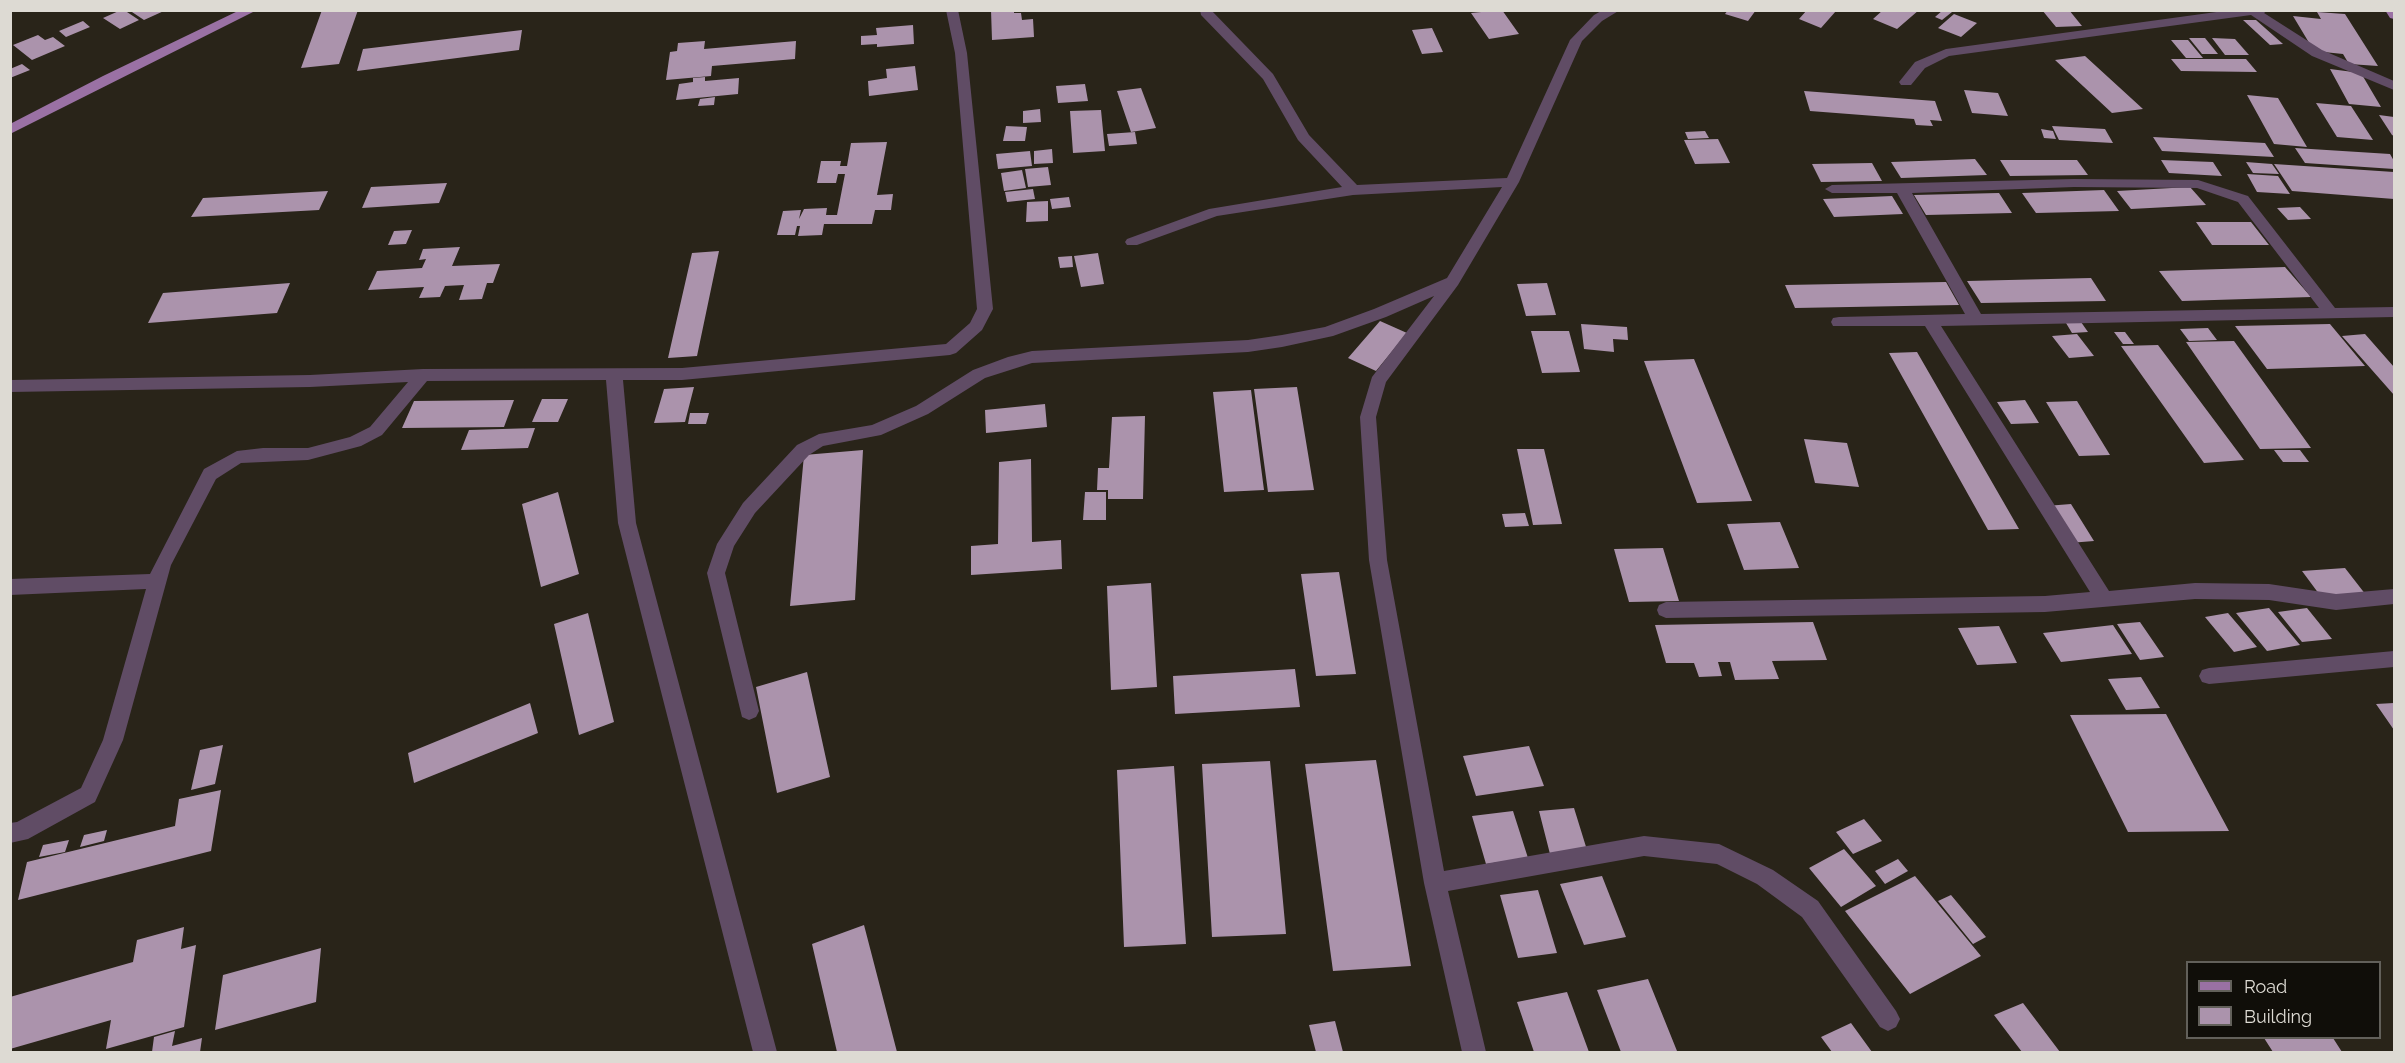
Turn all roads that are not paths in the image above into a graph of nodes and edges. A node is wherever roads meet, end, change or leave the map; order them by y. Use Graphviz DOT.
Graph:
graph roads {
  1 [pos="251,10"];
  2 [pos="952,10"];
  3 [pos="1614,10"];
  4 [pos="2391,10"];
  5 [pos="2258,11"];
  6 [pos="1205,12"];
  7 [pos="2394,15"];
  8 [pos="1906,82"];
  9 [pos="2394,86"];
  10 [pos="10,130"];
  11 [pos="1512,182"];
  12 [pos="1832,189"];
  13 [pos="1902,189"];
  14 [pos="1353,190"];
  15 [pos="1132,242"];
  16 [pos="1453,281"];
  17 [pos="2394,312"];
  18 [pos="2331,313"];
  19 [pos="1929,319"];
  20 [pos="1977,320"];
  21 [pos="1839,322"];
  22 [pos="423,375"];
  23 [pos="614,375"];
  24 [pos="10,386"];
  25 [pos="158,581"];
  26 [pos="10,587"];
  27 [pos="2394,597"];
  28 [pos="2103,598"];
  29 [pos="1666,610"];
  30 [pos="2394,659"];
  31 [pos="2209,676"];
  32 [pos="749,711"];
  33 [pos="10,833"];
  34 [pos="1435,883"];
  35 [pos="1888,1019"];
  36 [pos="765,1053"];
  37 [pos="1474,1053"];
  1 -- 10 [label="main road"];
  2 -- 23 [label="street"];
  3 -- 11 [label="street"];
  4 -- 7 [label="main road"];
  5 -- 8 [label="street"];
  5 -- 9 [label="street"];
  6 -- 14 [label="street"];
  11 -- 14 [label="street"];
  11 -- 16 [label="street"];
  12 -- 13 [label="street"];
  13 -- 18 [label="street"];
  13 -- 20 [label="street"];
  14 -- 15 [label="street"];
  16 -- 32 [label="street"];
  16 -- 34 [label="street"];
  17 -- 18 [label="street"];
  18 -- 20 [label="street"];
  19 -- 20 [label="street"];
  19 -- 21 [label="street"];
  19 -- 28 [label="street"];
  22 -- 23 [label="street"];
  22 -- 24 [label="street"];
  22 -- 25 [label="street"];
  23 -- 36 [label="street"];
  25 -- 26 [label="street"];
  25 -- 33 [label="street"];
  27 -- 28 [label="street"];
  28 -- 29 [label="street"];
  30 -- 31 [label="street"];
  34 -- 35 [label="street"];
  34 -- 37 [label="street"];
}
